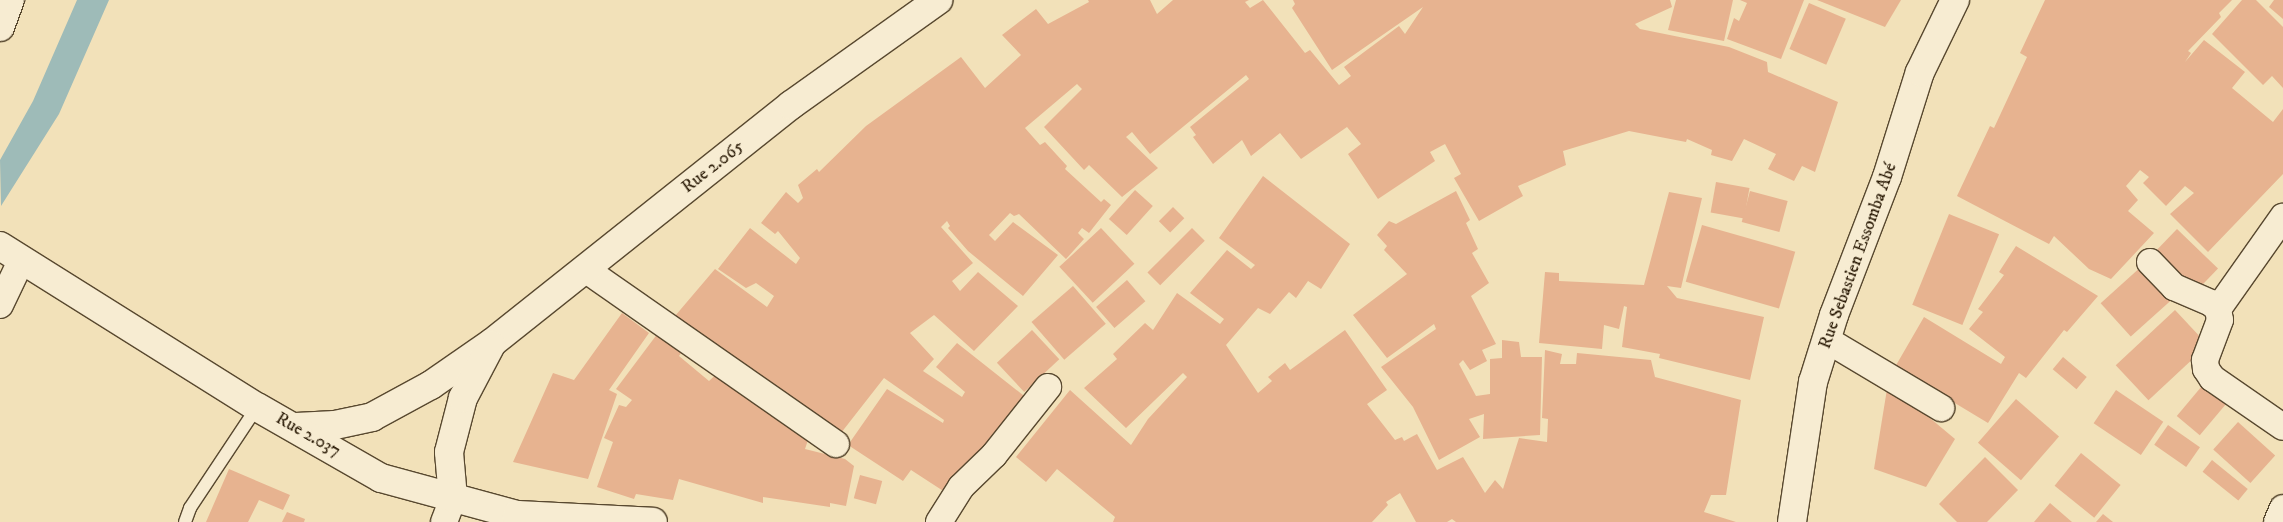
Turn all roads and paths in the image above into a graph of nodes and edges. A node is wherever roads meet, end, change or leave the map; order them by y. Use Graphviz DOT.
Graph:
graph roads {
  1 [pos="10,0"];
  2 [pos="938,0"];
  3 [pos="1955,0"];
  4 [pos="0,28"];
  5 [pos="2283,217"];
  6 [pos="10,254"];
  7 [pos="2150,262"];
  8 [pos="585,269"];
  9 [pos="0,305"];
  10 [pos="2218,309"];
  11 [pos="1827,340"];
  12 [pos="493,342"];
  13 [pos="1048,387"];
  14 [pos="257,407"];
  15 [pos="1941,408"];
  16 [pos="296,427"];
  17 [pos="2283,427"];
  18 [pos="836,444"];
  19 [pos="2283,508"];
  20 [pos="449,510"];
  21 [pos="185,522"];
  22 [pos="653,522"];
  23 [pos="938,522"];
  24 [pos="1792,522"];
  25 [pos="2277,522"];
  1 -- 4 [label="main road"];
  2 -- 8 [label="main road, Rue 2.065"];
  3 -- 11 [label="main road, Rue Sebastien Essomba Abé"];
  5 -- 10 [label="street"];
  6 -- 9 [label="street"];
  6 -- 14 [label="main road, Rue 2.037"];
  7 -- 10 [label="street"];
  8 -- 12 [label="main road, Rue 2.065"];
  8 -- 18 [label="street"];
  10 -- 17 [label="street"];
  11 -- 15 [label="street"];
  11 -- 24 [label="main road, Rue Sebastien Essomba Abé"];
  12 -- 16 [label="main road, Rue 2.065"];
  12 -- 20 [label="main road, Rue 2.065"];
  13 -- 23 [label="street"];
  14 -- 16 [label="main road, Rue 2.037"];
  14 -- 21 [label="lane"];
  16 -- 20 [label="main road, Rue 2.037"];
  19 -- 25 [label="street"];
  20 -- 22 [label="main road, Rue 2.037"];
}
